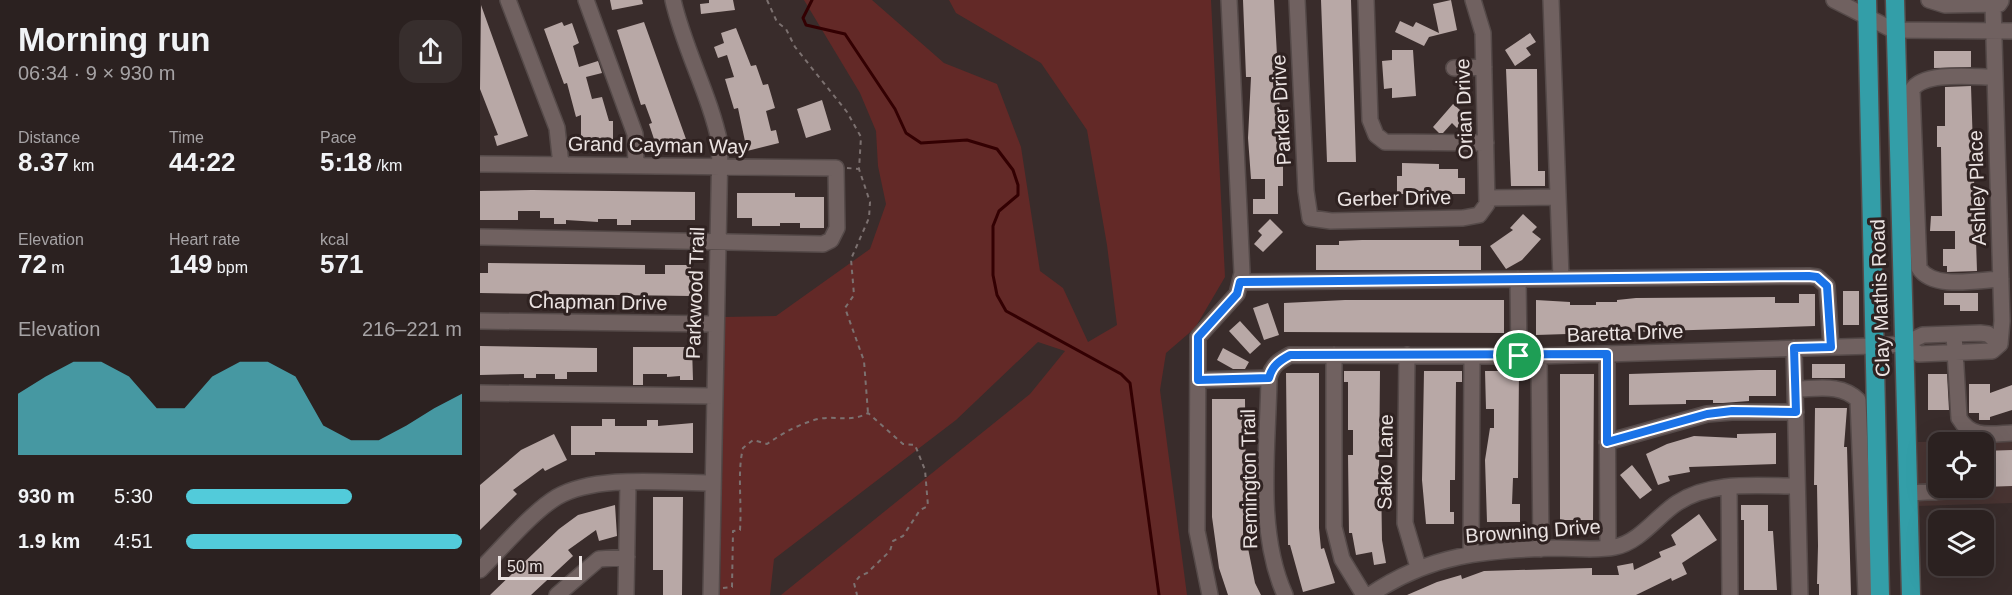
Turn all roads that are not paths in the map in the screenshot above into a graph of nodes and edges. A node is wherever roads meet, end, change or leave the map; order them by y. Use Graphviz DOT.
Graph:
graph roads {
  1 [pos="508,0"];
  2 [pos="586,0"];
  3 [pos="673,0"];
  4 [pos="1229,0"];
  5 [pos="1297,0"];
  6 [pos="1366,0"];
  7 [pos="1473,0"];
  8 [pos="1551,0"];
  9 [pos="1834,0"];
  10 [pos="1895,0"];
  11 [pos="1929,0"];
  12 [pos="1945,2"];
  13 [pos="1997,2"];
  14 [pos="1867,9"];
  15 [pos="1893,30"];
  16 [pos="1993,30"];
  17 [pos="2012,31"];
  18 [pos="1484,67"];
  19 [pos="1454,68"];
  20 [pos="1994,76"];
  21 [pos="1486,143"];
  22 [pos="480,164"];
  23 [pos="561,165"];
  24 [pos="636,166"];
  25 [pos="720,166"];
  26 [pos="1558,197"];
  27 [pos="1487,198"];
  28 [pos="1479,215"];
  29 [pos="1310,218"];
  30 [pos="480,237"];
  31 [pos="718,241"];
  32 [pos="1561,278"];
  33 [pos="1518,279"];
  34 [pos="2001,279"];
  35 [pos="1240,282"];
  36 [pos="480,321"];
  37 [pos="715,324"];
  38 [pos="1954,334"];
  39 [pos="1904,344"];
  40 [pos="2000,344"];
  41 [pos="1872,346"];
  42 [pos="1831,347"];
  43 [pos="1794,348"];
  44 [pos="1956,352"];
  45 [pos="1607,354"];
  46 [pos="1334,355"];
  47 [pos="1407,355"];
  48 [pos="1472,356"];
  49 [pos="1519,356"];
  50 [pos="1539,356"];
  51 [pos="1278,362"];
  52 [pos="1269,378"];
  53 [pos="1198,380"];
  54 [pos="1795,389"];
  55 [pos="480,393"];
  56 [pos="714,396"];
  57 [pos="1796,412"];
  58 [pos="2012,433"];
  59 [pos="1607,442"];
  60 [pos="628,483"];
  61 [pos="712,483"];
  62 [pos="1797,486"];
  63 [pos="1729,487"];
  64 [pos="1928,492"];
  65 [pos="1908,493"];
  66 [pos="1877,495"];
  67 [pos="1608,547"];
  68 [pos="1541,549"];
  69 [pos="1471,554"];
  70 [pos="627,557"];
  71 [pos="1418,567"];
  72 [pos="480,570"];
  73 [pos="711,592"];
  74 [pos="557,595"];
  75 [pos="626,595"];
  76 [pos="1210,595"];
  77 [pos="1285,595"];
  78 [pos="1364,595"];
  79 [pos="1370,595"];
  80 [pos="1730,595"];
  81 [pos="1800,595"];
  82 [pos="1866,595"];
  83 [pos="1880,595"];
  84 [pos="1911,595"];
  1 -- 23 [label="street"];
  2 -- 24 [label="street"];
  3 -- 25 [label="street, Parkwood Trail"];
  4 -- 35 [label="street"];
  5 -- 29 [label="street, Parker Drive"];
  6 -- 21 [label="street"];
  7 -- 18 [label="street, Orian Drive"];
  8 -- 26 [label="street"];
  9 -- 14 [label="street"];
  10 -- 15 [label="main road, Clay Mathis Road"];
  11 -- 12 [label="street"];
  12 -- 13 [label="street"];
  13 -- 16 [label="street, Ashley Place"];
  14 -- 15 [label="street"];
  14 -- 41 [label="main road, Clay Mathis Road"];
  15 -- 16 [label="street"];
  15 -- 39 [label="main road, Clay Mathis Road"];
  16 -- 17 [label="street"];
  16 -- 20 [label="street, Ashley Place"];
  18 -- 19 [label="street"];
  18 -- 21 [label="street, Orian Drive"];
  20 -- 34 [label="street, Ashley Place"];
  20 -- 34 [label="street"];
  21 -- 27 [label="street, Orian Drive"];
  22 -- 23 [label="street, Grand Cayman Way"];
  23 -- 24 [label="street, Grand Cayman Way"];
  24 -- 25 [label="street, Grand Cayman Way"];
  25 -- 31 [label="street, Parkwood Trail"];
  25 -- 31 [label="street, Grand Cayman Way"];
  26 -- 27 [label="street"];
  26 -- 32 [label="street"];
  27 -- 28 [label="street, Orian Drive"];
  28 -- 29 [label="street, Gerber Drive"];
  30 -- 31 [label="street"];
  31 -- 37 [label="street, Parkwood Trail"];
  32 -- 33 [label="street"];
  32 -- 42 [label="street"];
  33 -- 35 [label="street"];
  33 -- 49 [label="street"];
  34 -- 40 [label="street, Ashley Place"];
  35 -- 53 [label="street"];
  36 -- 37 [label="street, Chapman Drive"];
  37 -- 56 [label="street, Parkwood Trail"];
  38 -- 39 [label="street, Baretta Drive"];
  38 -- 40 [label="street, Baretta Drive"];
  38 -- 44 [label="street"];
  39 -- 41 [label="street, Baretta Drive"];
  39 -- 44 [label="street, Baretta Drive"];
  39 -- 65 [label="main road, Clay Mathis Road"];
  40 -- 44 [label="street, Baretta Drive"];
  41 -- 42 [label="street, Baretta Drive"];
  41 -- 66 [label="main road, Clay Mathis Road"];
  42 -- 43 [label="street, Baretta Drive"];
  43 -- 45 [label="street, Baretta Drive"];
  43 -- 54 [label="street"];
  44 -- 58 [label="street"];
  45 -- 50 [label="street, Baretta Drive"];
  45 -- 59 [label="street"];
  46 -- 47 [label="street, Baretta Drive"];
  46 -- 51 [label="street, Baretta Drive"];
  46 -- 78 [label="street"];
  47 -- 48 [label="street, Baretta Drive"];
  47 -- 71 [label="street, Sako Lane"];
  48 -- 49 [label="street, Baretta Drive"];
  48 -- 69 [label="street"];
  49 -- 50 [label="street, Baretta Drive"];
  50 -- 68 [label="street"];
  51 -- 52 [label="street, Remington Trail"];
  52 -- 53 [label="street"];
  52 -- 77 [label="street, Remington Trail"];
  53 -- 76 [label="street"];
  54 -- 57 [label="street"];
  54 -- 82 [label="street"];
  55 -- 56 [label="street"];
  56 -- 61 [label="street, Parkwood Trail"];
  57 -- 59 [label="street"];
  57 -- 62 [label="street"];
  59 -- 67 [label="street"];
  60 -- 61 [label="street"];
  60 -- 70 [label="street"];
  60 -- 72 [label="street"];
  61 -- 73 [label="street, Parkwood Trail"];
  62 -- 63 [label="street, Browning Drive"];
  62 -- 81 [label="street"];
  63 -- 67 [label="street, Browning Drive"];
  63 -- 80 [label="street"];
  64 -- 65 [label="street"];
  65 -- 66 [label="main road"];
  65 -- 84 [label="main road, Clay Mathis Road"];
  66 -- 83 [label="main road, Clay Mathis Road"];
  67 -- 68 [label="street, Browning Drive"];
  68 -- 69 [label="street, Browning Drive"];
  69 -- 71 [label="street, Browning Drive"];
  70 -- 74 [label="street"];
  70 -- 75 [label="street"];
  71 -- 79 [label="street, Browning Drive"];
}
